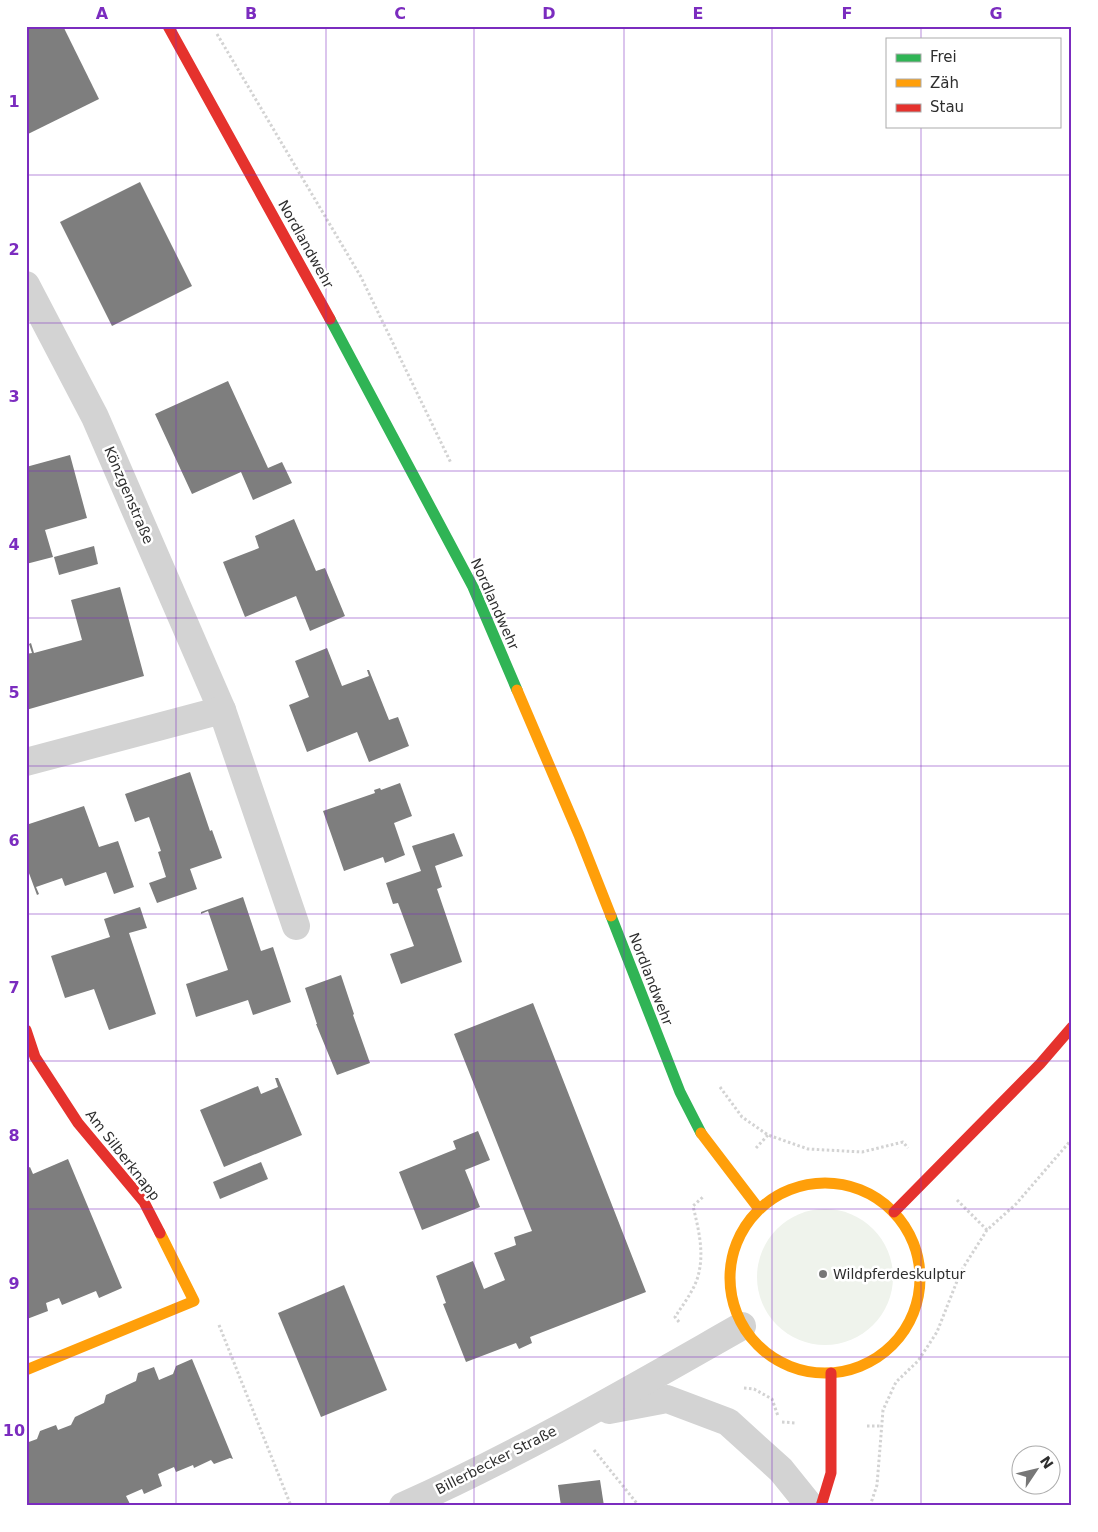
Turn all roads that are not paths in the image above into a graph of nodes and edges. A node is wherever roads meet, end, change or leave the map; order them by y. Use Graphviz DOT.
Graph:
graph roads {
  1 [pos="168,26"];
  2 [pos="26,285"];
  3 [pos="222,710"];
  4 [pos="26,762"];
  5 [pos="296,926"];
  6 [pos="1072,1027"];
  7 [pos="26,1030"];
  8 [pos="759,1208"];
  9 [pos="894,1212"];
  10 [pos="742,1326"];
  11 [pos="26,1370"];
  12 [pos="830,1373"];
  13 [pos="580,1418"];
  14 [pos="403,1506"];
  15 [pos="810,1506"];
  16 [pos="821,1506"];
  1 -- 8 [label="street, Nordlandwehr"];
  2 -- 3 [label="street, Könzgenstraße"];
  3 -- 4 [label="street"];
  3 -- 5 [label="street, Könzgenstraße"];
  6 -- 9 [label="street"];
  7 -- 11 [label="street, Am Silberknapp"];
  8 -- 9 [label="street"];
  8 -- 10 [label="street"];
  9 -- 12 [label="street"];
  10 -- 12 [label="street"];
  10 -- 13 [label="street, Billerbecker Straße"];
  12 -- 16 [label="street"];
  13 -- 14 [label="street, Billerbecker Straße"];
  13 -- 15 [label="street, Billerbecker Straße"];
}
